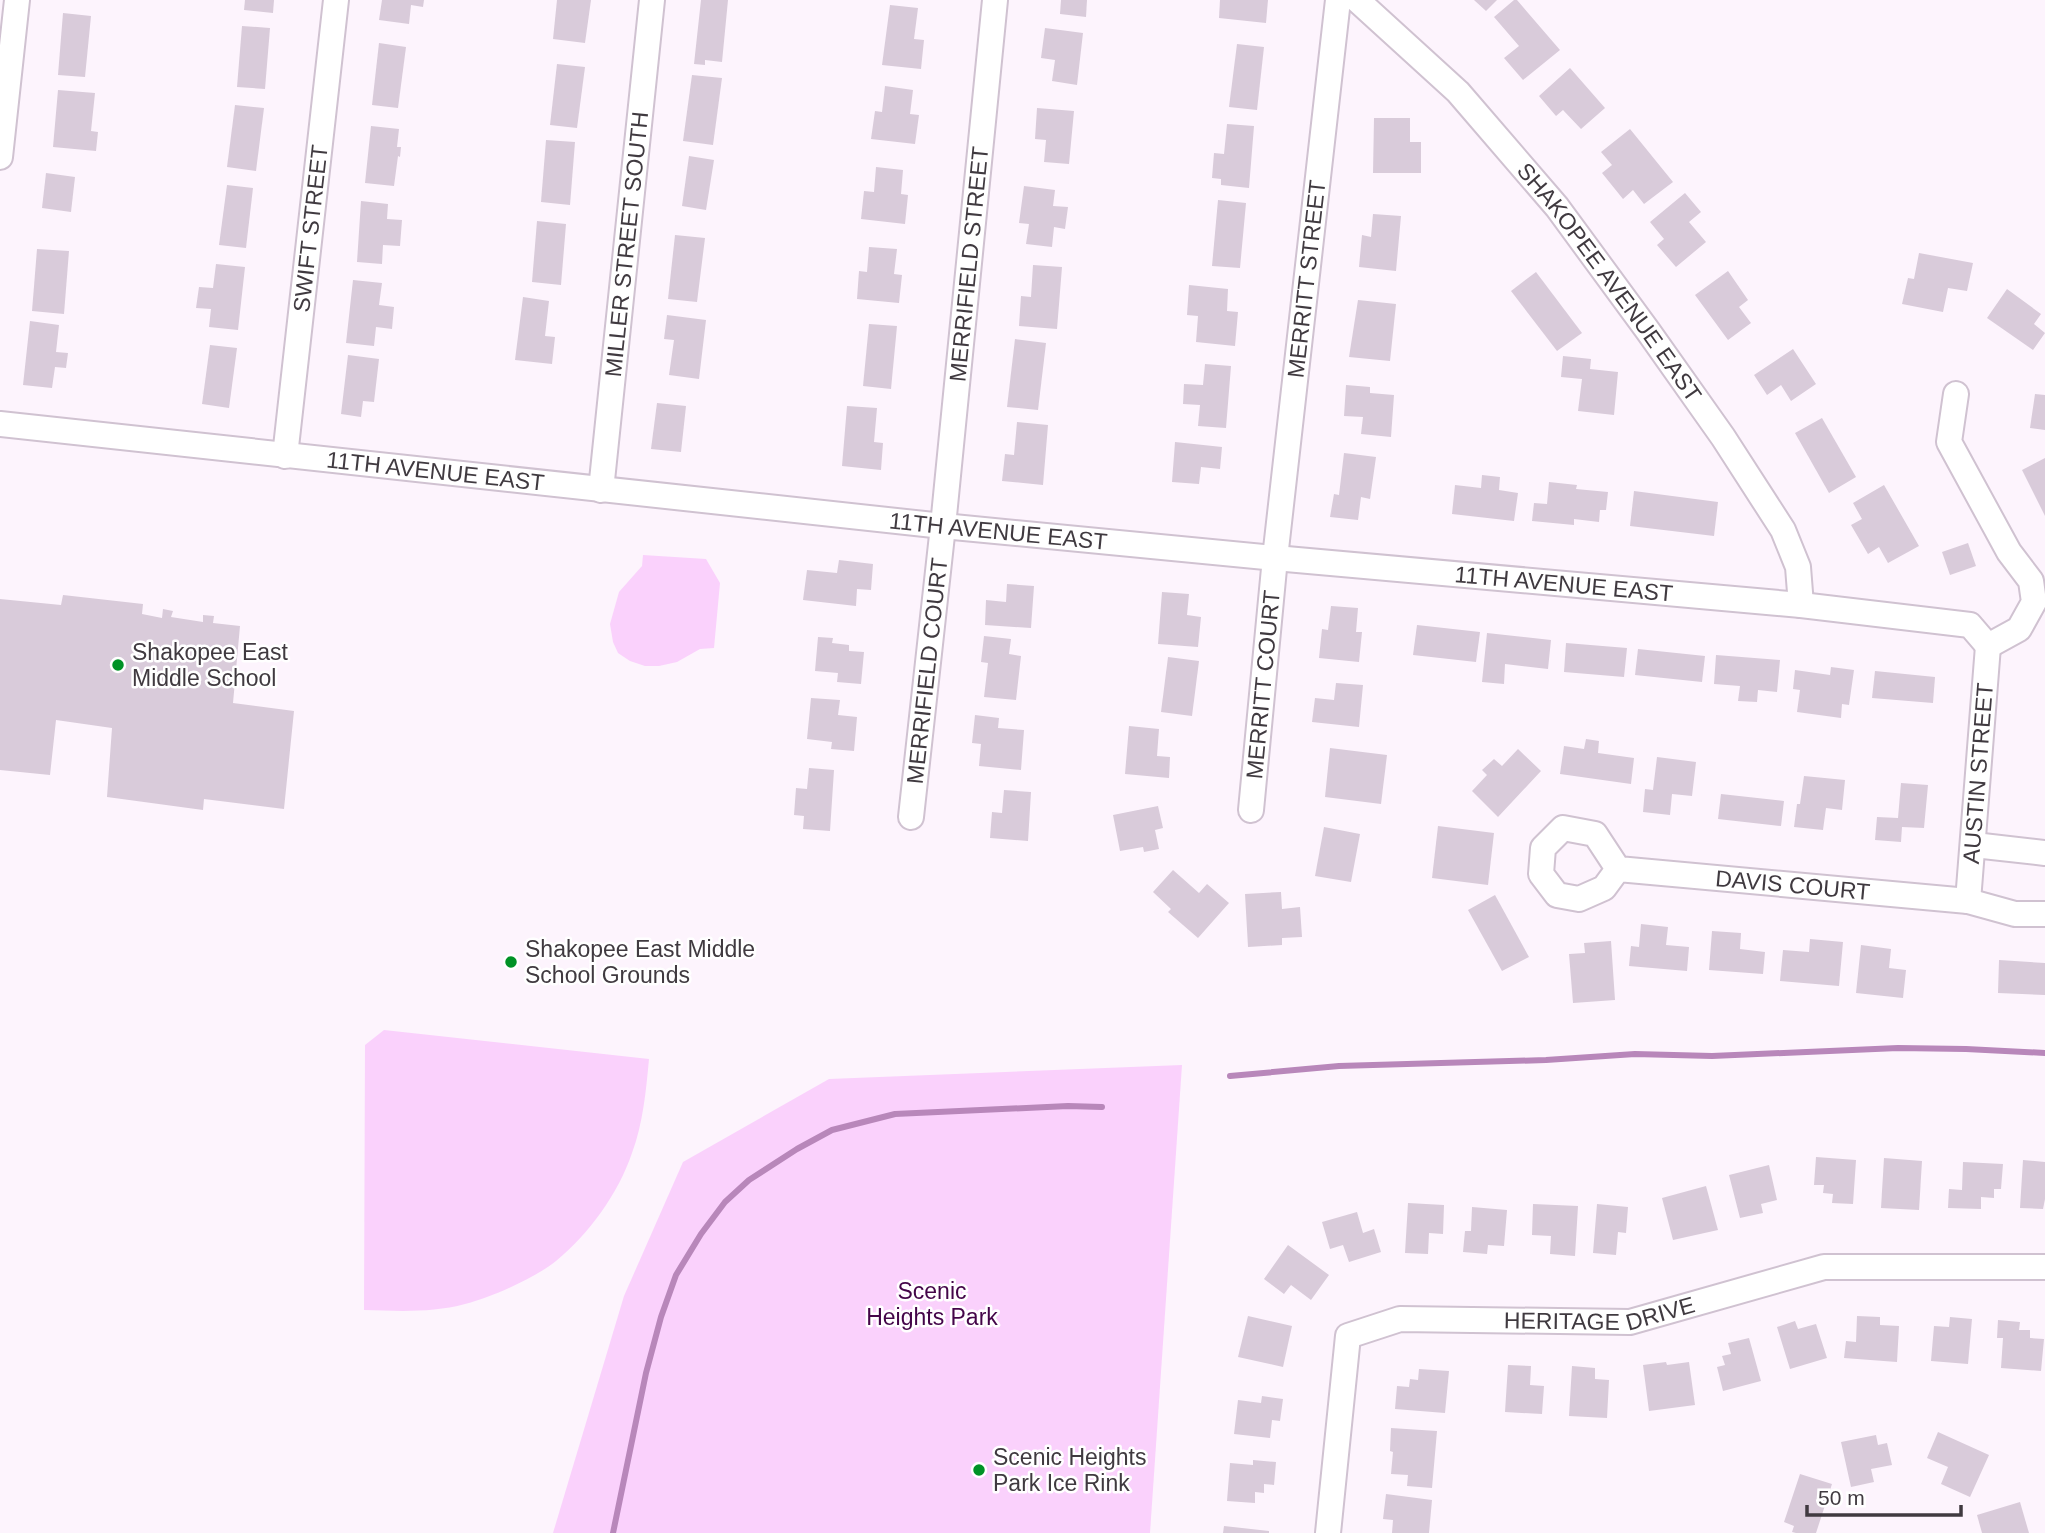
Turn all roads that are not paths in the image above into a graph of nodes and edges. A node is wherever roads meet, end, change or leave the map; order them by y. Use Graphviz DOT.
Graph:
graph roads {
  1 [pos="16,0"];
  2 [pos="336,0"];
  3 [pos="652,0"];
  4 [pos="995,0"];
  5 [pos="1338,0"];
  6 [pos="1357,0"];
  7 [pos="0,157"];
  8 [pos="1956,394"];
  9 [pos="0,424"];
  10 [pos="285,456"];
  11 [pos="601,490"];
  12 [pos="943,526"];
  13 [pos="1275,558"];
  14 [pos="1801,605"];
  15 [pos="1989,646"];
  16 [pos="1251,810"];
  17 [pos="911,817"];
  18 [pos="1974,845"];
  19 [pos="2045,853"];
  20 [pos="1618,869"];
  21 [pos="1968,901"];
  22 [pos="2045,914"];
  23 [pos="2045,1267"];
  24 [pos="1328,1533"];
  1 -- 7 [label="street"];
  2 -- 10 [label="street, SWIFT STREET"];
  3 -- 11 [label="street, MILLER STREET SOUTH"];
  4 -- 12 [label="street, MERRIFIELD STREET"];
  5 -- 13 [label="street, MERRITT STREET"];
  6 -- 14 [label="street, SHAKOPEE AVENUE EAST"];
  8 -- 15 [label="street"];
  9 -- 10 [label="street, 11TH AVENUE EAST"];
  10 -- 11 [label="street, 11TH AVENUE EAST"];
  11 -- 12 [label="street, 11TH AVENUE EAST"];
  12 -- 13 [label="street, 11TH AVENUE EAST"];
  12 -- 17 [label="street, MERRIFIELD COURT"];
  13 -- 14 [label="street, 11TH AVENUE EAST"];
  13 -- 16 [label="street, MERRITT COURT"];
  14 -- 15 [label="street, 11TH AVENUE EAST"];
  15 -- 18 [label="street, AUSTIN STREET"];
  18 -- 19 [label="street"];
  18 -- 21 [label="street, AUSTIN STREET"];
  20 -- 21 [label="street, DAVIS COURT"];
  21 -- 22 [label="street, DAVIS COURT"];
  23 -- 24 [label="street, HERITAGE DRIVE"];
}
